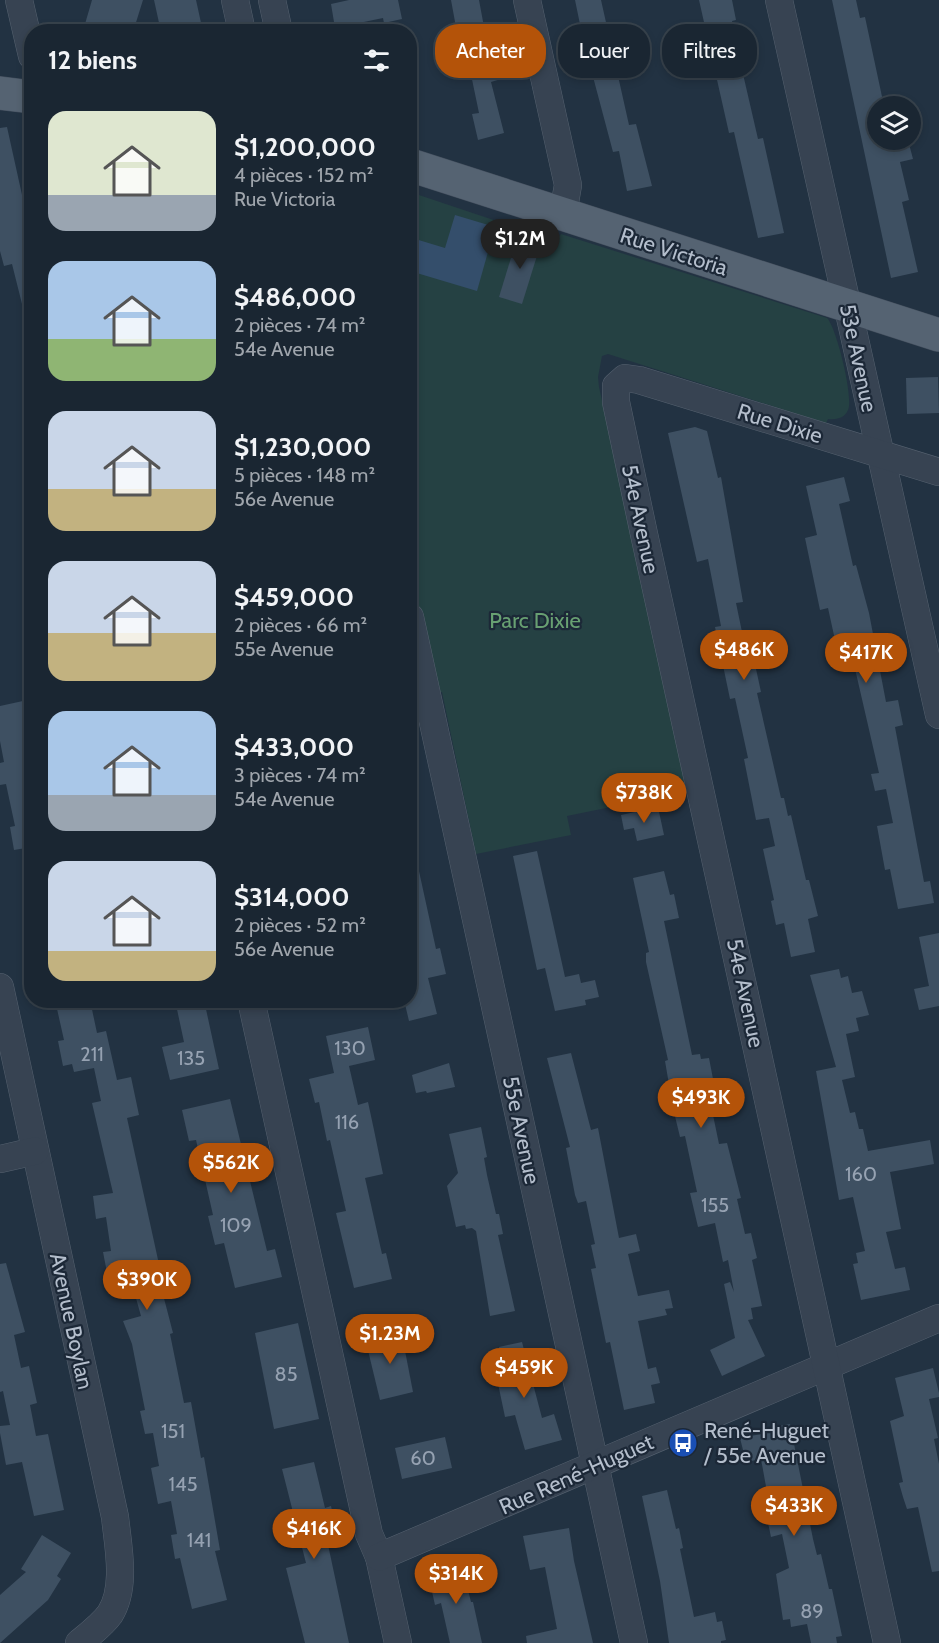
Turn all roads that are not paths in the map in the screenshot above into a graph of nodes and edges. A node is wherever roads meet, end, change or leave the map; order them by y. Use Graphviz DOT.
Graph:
graph roads {
  1 [pos="19,0"];
  2 [pos="235,0"];
  3 [pos="272,0"];
  4 [pos="527,0"];
  5 [pos="779,0"];
  6 [pos="25,24"];
  7 [pos="240,24"];
  8 [pos="277,24"];
  9 [pos="0,93"];
  10 [pos="24,96"];
  11 [pos="417,167"];
  12 [pos="563,214"];
  13 [pos="848,307"];
  14 [pos="939,335"];
  15 [pos="620,380"];
  16 [pos="879,454"];
  17 [pos="939,472"];
  18 [pos="417,650"];
  19 [pos="939,715"];
  20 [pos="0,987"];
  21 [pos="253,1008"];
  22 [pos="35,1151"];
  23 [pos="0,1159"];
  24 [pos="939,1318"];
  25 [pos="827,1368"];
  26 [pos="595,1464"];
  27 [pos="379,1557"];
  28 [pos="79,1643"];
  29 [pos="398,1643"];
  30 [pos="634,1643"];
  31 [pos="887,1643"];
  1 -- 6 [label="street"];
  2 -- 7 [label="street"];
  3 -- 8 [label="street"];
  4 -- 12 [label="street"];
  5 -- 13 [label="street, 53e Avenue"];
  9 -- 10 [label="main road"];
  11 -- 12 [label="main road, Rue Victoria"];
  12 -- 13 [label="main road, Rue Victoria"];
  13 -- 14 [label="main road, Rue Victoria"];
  13 -- 16 [label="street, 53e Avenue"];
  15 -- 16 [label="street, Rue Dixie"];
  15 -- 25 [label="street, 54e Avenue"];
  16 -- 17 [label="street, Rue Dixie"];
  16 -- 19 [label="street, 53e Avenue"];
  18 -- 26 [label="street, 55e Avenue"];
  20 -- 22 [label="street, Avenue Boylan"];
  21 -- 27 [label="street"];
  22 -- 23 [label="street"];
  22 -- 28 [label="street, Avenue Boylan"];
  24 -- 25 [label="street, Rue René-Huguet"];
  25 -- 26 [label="street, Rue René-Huguet"];
  25 -- 31 [label="street, 54e Avenue"];
  26 -- 27 [label="street, Rue René-Huguet"];
  26 -- 30 [label="street, 55e Avenue"];
  27 -- 29 [label="street"];
}
